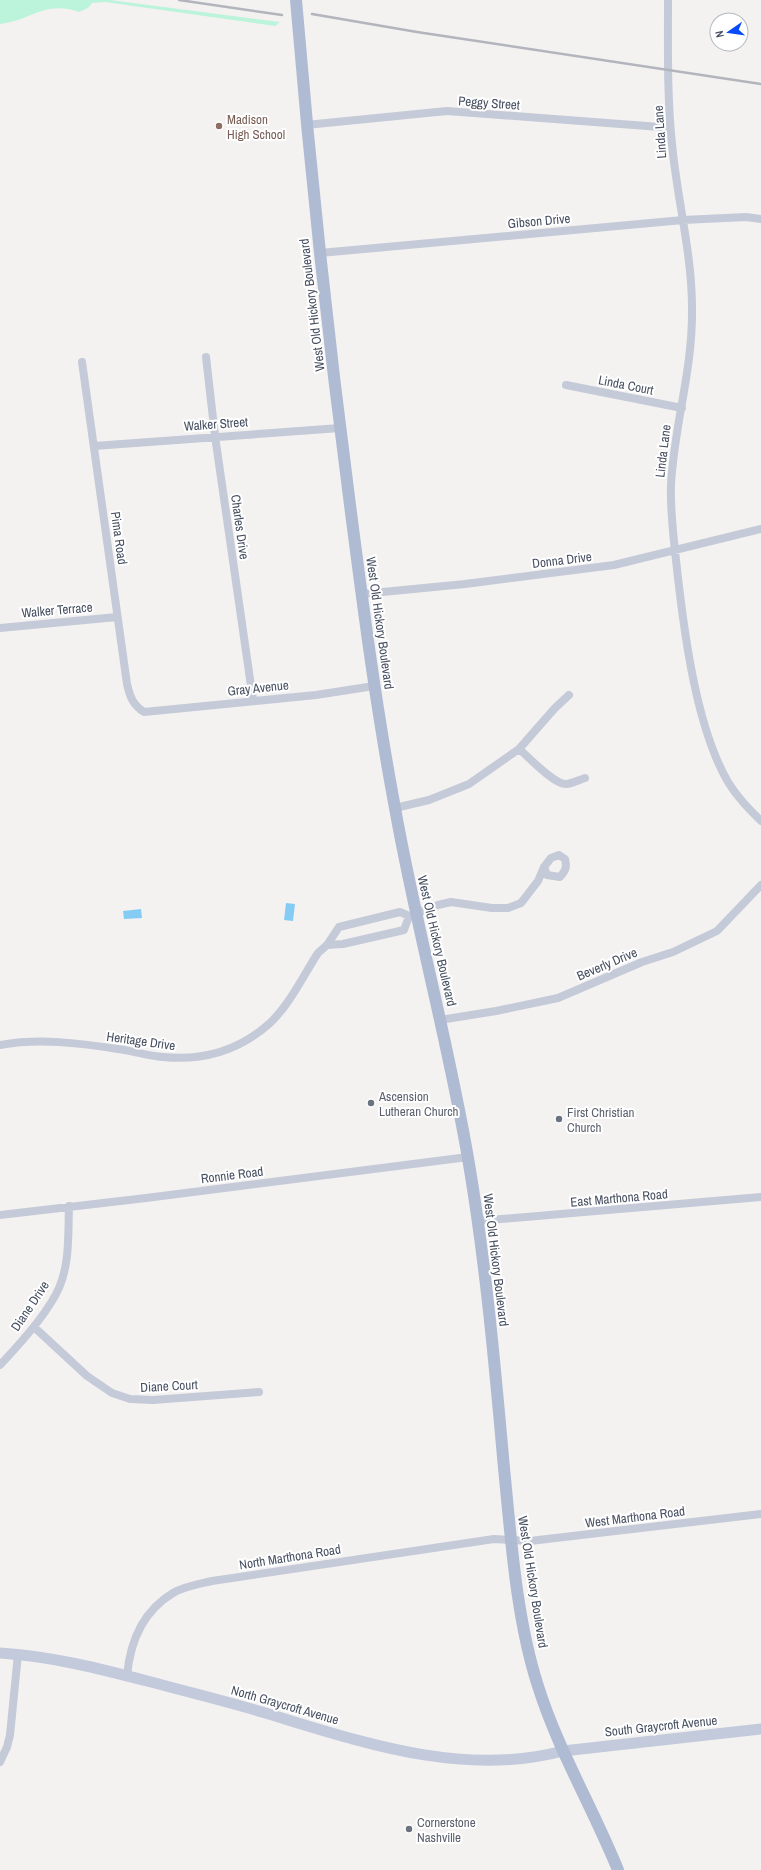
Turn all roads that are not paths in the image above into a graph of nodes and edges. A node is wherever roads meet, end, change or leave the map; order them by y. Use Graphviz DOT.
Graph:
graph roads {
  1 [pos="296,0"];
  2 [pos="668,0"];
  3 [pos="306,125"];
  4 [pos="670,126"];
  5 [pos="761,219"];
  6 [pos="683,220"];
  7 [pos="320,254"];
  8 [pos="206,357"];
  9 [pos="82,362"];
  10 [pos="566,385"];
  11 [pos="682,408"];
  12 [pos="340,428"];
  13 [pos="215,436"];
  14 [pos="94,446"];
  15 [pos="761,529"];
  16 [pos="675,551"];
  17 [pos="362,594"];
  18 [pos="117,616"];
  19 [pos="0,628"];
  20 [pos="374,686"];
  21 [pos="569,695"];
  22 [pos="253,700"];
  23 [pos="144,712"];
  24 [pos="519,749"];
  25 [pos="585,778"];
  26 [pos="395,808"];
  27 [pos="761,821"];
  28 [pos="544,866"];
  29 [pos="761,885"];
  30 [pos="412,915"];
  31 [pos="327,945"];
  32 [pos="440,1020"];
  33 [pos="0,1045"];
  34 [pos="468,1157"];
  35 [pos="761,1197"];
  36 [pos="69,1206"];
  37 [pos="0,1215"];
  38 [pos="478,1221"];
  39 [pos="34,1327"];
  40 [pos="0,1365"];
  41 [pos="258,1392"];
  42 [pos="761,1514"];
  43 [pos="511,1539"];
  44 [pos="0,1653"];
  45 [pos="18,1654"];
  46 [pos="128,1676"];
  47 [pos="761,1729"];
  48 [pos="563,1751"];
  49 [pos="0,1762"];
  50 [pos="618,1870"];
  1 -- 3 [label="main road, West Old Hickory Boulevard"];
  2 -- 4 [label="street, Linda Lane"];
  3 -- 4 [label="street, Peggy Street"];
  3 -- 7 [label="main road, West Old Hickory Boulevard"];
  4 -- 6 [label="street, Linda Lane"];
  5 -- 6 [label="street, Gibson Drive"];
  6 -- 7 [label="street, Gibson Drive"];
  6 -- 11 [label="street, Linda Lane"];
  7 -- 12 [label="main road, West Old Hickory Boulevard"];
  8 -- 13 [label="street, Charles Drive"];
  9 -- 14 [label="street, Pima Road"];
  10 -- 11 [label="street, Linda Court"];
  11 -- 16 [label="street, Linda Lane"];
  12 -- 13 [label="street, Walker Street"];
  12 -- 17 [label="main road, West Old Hickory Boulevard"];
  13 -- 14 [label="street, Walker Street"];
  13 -- 22 [label="street, Charles Drive"];
  14 -- 18 [label="street, Pima Road"];
  15 -- 16 [label="street, Donna Drive"];
  16 -- 17 [label="street, Donna Drive"];
  16 -- 27 [label="street, Linda Lane"];
  17 -- 20 [label="main road, West Old Hickory Boulevard"];
  18 -- 19 [label="street, Walker Terrace"];
  18 -- 23 [label="street, Pima Road"];
  20 -- 22 [label="street, Gray Avenue"];
  20 -- 26 [label="main road, West Old Hickory Boulevard"];
  21 -- 24 [label="street"];
  22 -- 23 [label="street, Gray Avenue"];
  24 -- 25 [label="street"];
  24 -- 26 [label="street"];
  26 -- 30 [label="main road, West Old Hickory Boulevard"];
  28 -- 30 [label="street, Heritage Drive"];
  29 -- 32 [label="street, Beverly Drive"];
  30 -- 31 [label="street"];
  30 -- 31 [label="street, Heritage Drive"];
  30 -- 32 [label="main road, West Old Hickory Boulevard"];
  31 -- 33 [label="street, Heritage Drive"];
  32 -- 34 [label="main road, West Old Hickory Boulevard"];
  34 -- 36 [label="street, Ronnie Road"];
  34 -- 38 [label="main road, West Old Hickory Boulevard"];
  35 -- 38 [label="street, East Marthona Road"];
  36 -- 37 [label="street, Ronnie Road"];
  36 -- 39 [label="street, Diane Drive"];
  38 -- 43 [label="main road, West Old Hickory Boulevard"];
  39 -- 40 [label="street, Diane Drive"];
  39 -- 41 [label="street, Diane Court"];
  42 -- 43 [label="street, West Marthona Road"];
  43 -- 46 [label="street, North Marthona Road"];
  43 -- 48 [label="main road, West Old Hickory Boulevard"];
  44 -- 45 [label="street, North Graycroft Avenue"];
  45 -- 46 [label="street, North Graycroft Avenue"];
  45 -- 49 [label="street"];
  46 -- 48 [label="street, North Graycroft Avenue"];
  47 -- 48 [label="street, South Graycroft Avenue"];
  48 -- 50 [label="main road, West Old Hickory Boulevard"];
}
